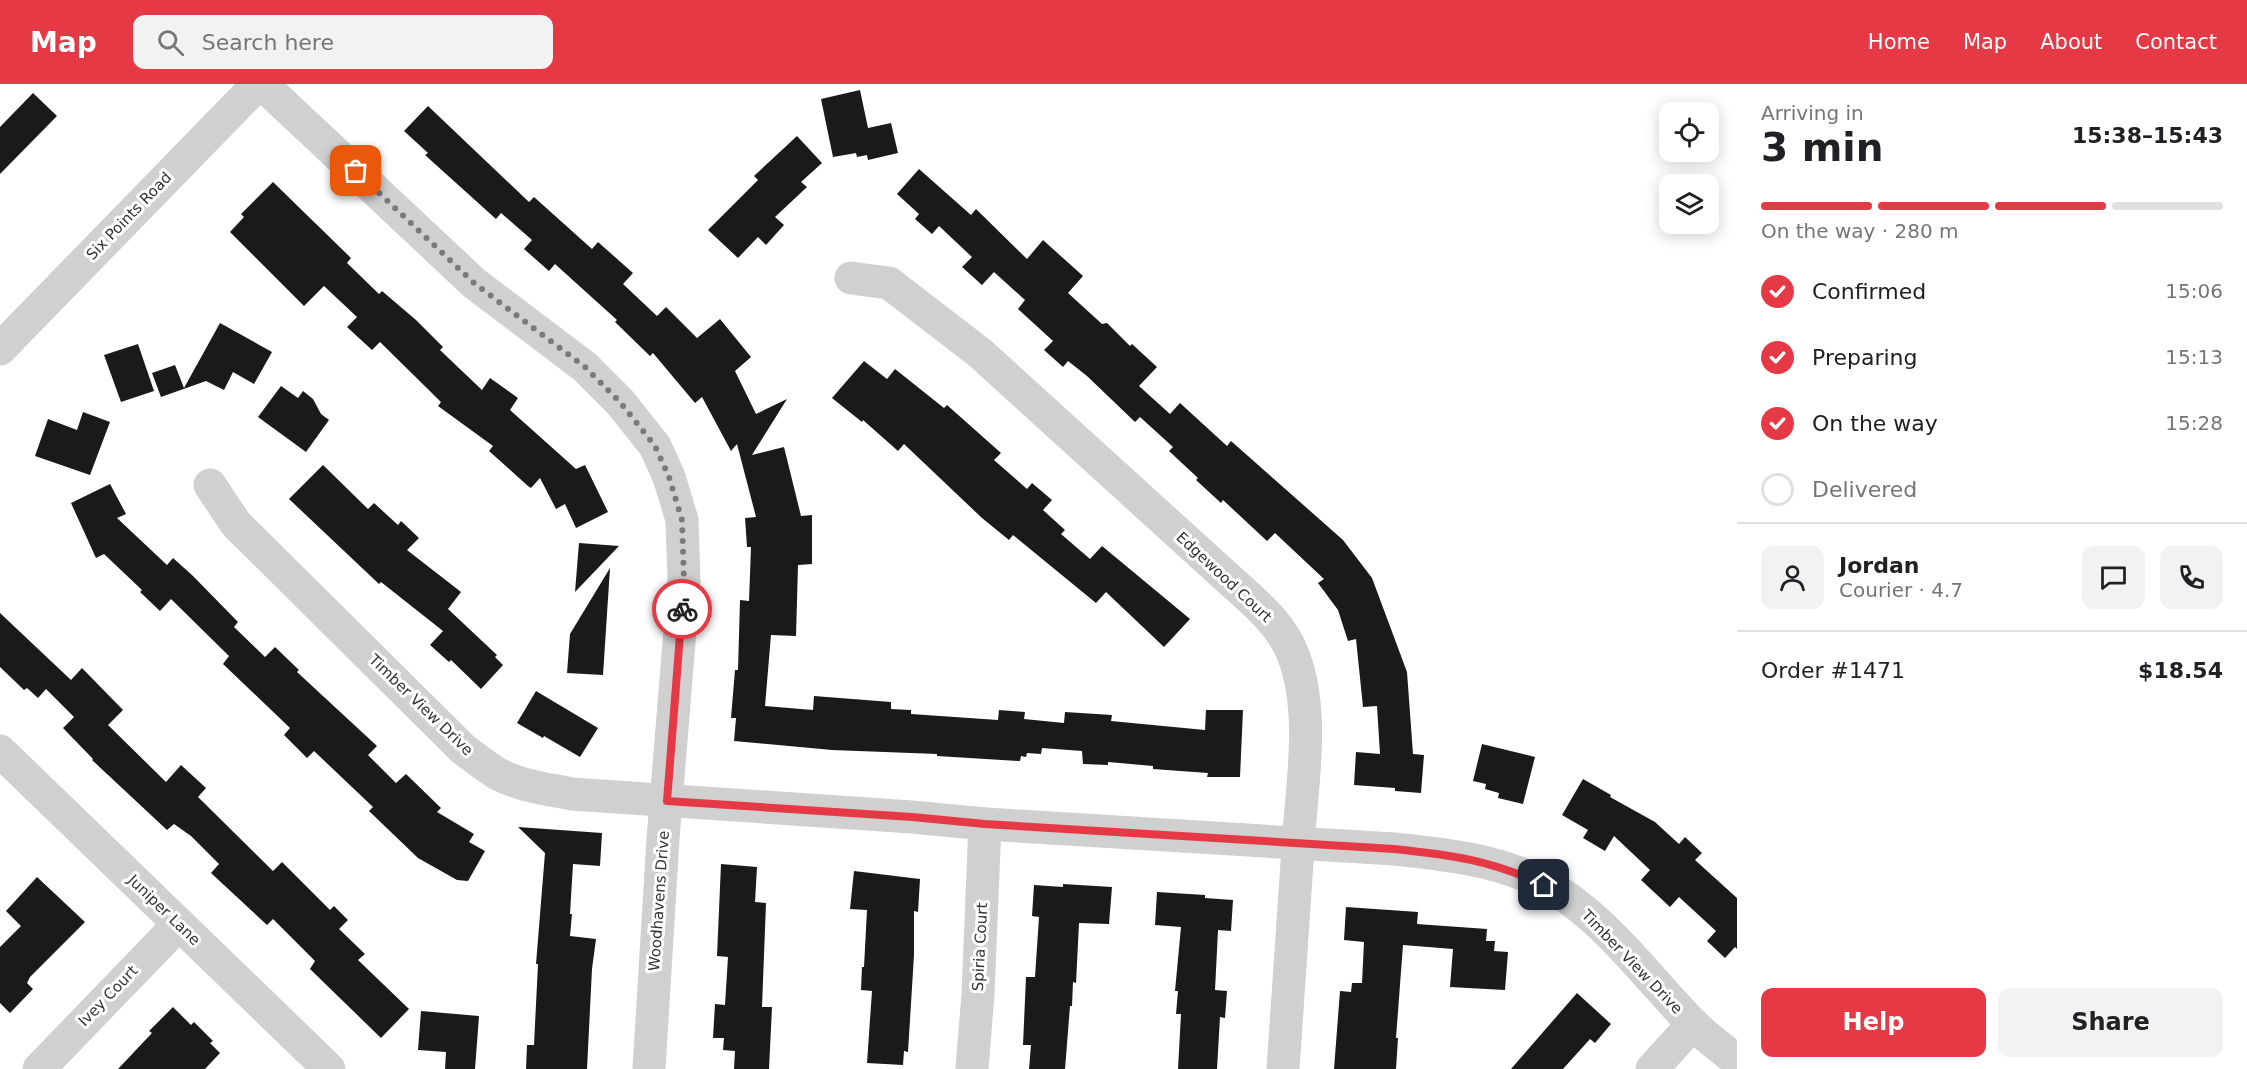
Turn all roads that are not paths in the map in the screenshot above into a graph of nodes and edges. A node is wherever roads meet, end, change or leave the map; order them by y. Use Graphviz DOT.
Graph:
graph roads {
  1 [pos="260,84"];
  2 [pos="851,278"];
  3 [pos="0,349"];
  4 [pos="210,484"];
  5 [pos="0,751"];
  6 [pos="667,801"];
  7 [pos="985,824"];
  8 [pos="1299,844"];
  9 [pos="178,924"];
  10 [pos="1693,1024"];
  11 [pos="1737,1060"];
  12 [pos="39,1069"];
  13 [pos="329,1069"];
  14 [pos="649,1069"];
  15 [pos="972,1069"];
  16 [pos="1283,1069"];
  17 [pos="1653,1069"];
  1 -- 3 [label="street, Six Points Road"];
  1 -- 6 [label="street, Woodhavens Drive"];
  2 -- 8 [label="street, Edgewood Court"];
  4 -- 6 [label="street, Timber View Drive"];
  5 -- 9 [label="street, Juniper Lane"];
  6 -- 7 [label="street, Timber View Drive"];
  6 -- 14 [label="street, Woodhavens Drive"];
  7 -- 8 [label="street, Timber View Drive"];
  7 -- 15 [label="street, Spiria Court"];
  8 -- 10 [label="street, Timber View Drive"];
  8 -- 16 [label="street, Edgewood Court"];
  9 -- 12 [label="street, Ivey Court"];
  9 -- 13 [label="street, Juniper Lane"];
  10 -- 11 [label="street, Timber View Drive"];
  10 -- 17 [label="street"];
}
